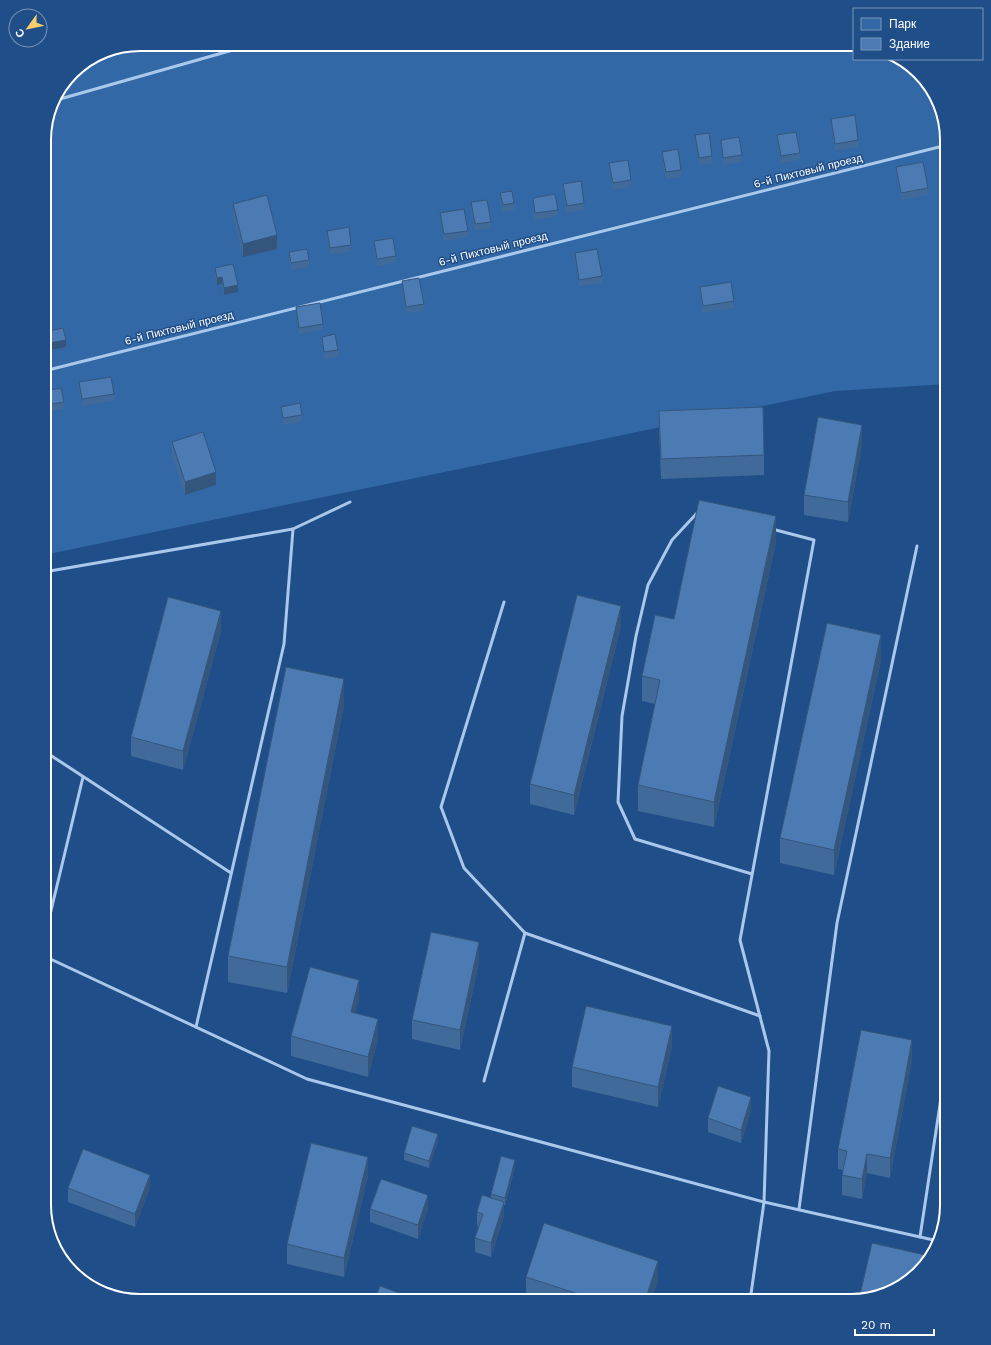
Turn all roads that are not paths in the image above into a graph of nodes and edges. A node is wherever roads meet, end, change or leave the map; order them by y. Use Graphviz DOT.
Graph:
graph roads {
  1 [pos="229,51"];
  2 [pos="61,99"];
  3 [pos="940,147"];
  4 [pos="51,368"];
  5 [pos="350,502"];
  6 [pos="700,510"];
  7 [pos="769,528"];
  8 [pos="293,529"];
  9 [pos="917,546"];
  10 [pos="51,571"];
  11 [pos="504,602"];
  12 [pos="51,755"];
  13 [pos="83,776"];
  14 [pos="231,873"];
  15 [pos="752,874"];
  16 [pos="51,911"];
  17 [pos="525,933"];
  18 [pos="51,959"];
  19 [pos="760,1016"];
  20 [pos="196,1027"];
  21 [pos="484,1081"];
  22 [pos="940,1104"];
  23 [pos="764,1202"];
  24 [pos="799,1210"];
  25 [pos="920,1237"];
  26 [pos="933,1240"];
  27 [pos="751,1294"];
  1 -- 2 [label="lane"];
  3 -- 4 [label="lane, 6-й Пихтовый проезд"];
  5 -- 8 [label="lane"];
  6 -- 15 [label="lane"];
  7 -- 15 [label="lane"];
  8 -- 10 [label="lane"];
  8 -- 14 [label="lane"];
  9 -- 24 [label="lane"];
  11 -- 17 [label="lane"];
  12 -- 13 [label="lane"];
  13 -- 14 [label="lane"];
  13 -- 16 [label="lane"];
  14 -- 20 [label="lane"];
  15 -- 19 [label="lane"];
  17 -- 19 [label="lane"];
  17 -- 21 [label="lane"];
  18 -- 20 [label="lane"];
  19 -- 23 [label="lane"];
  20 -- 23 [label="lane"];
  22 -- 25 [label="lane"];
  23 -- 24 [label="lane"];
  23 -- 27 [label="lane"];
  24 -- 25 [label="lane"];
  25 -- 26 [label="lane"];
}
